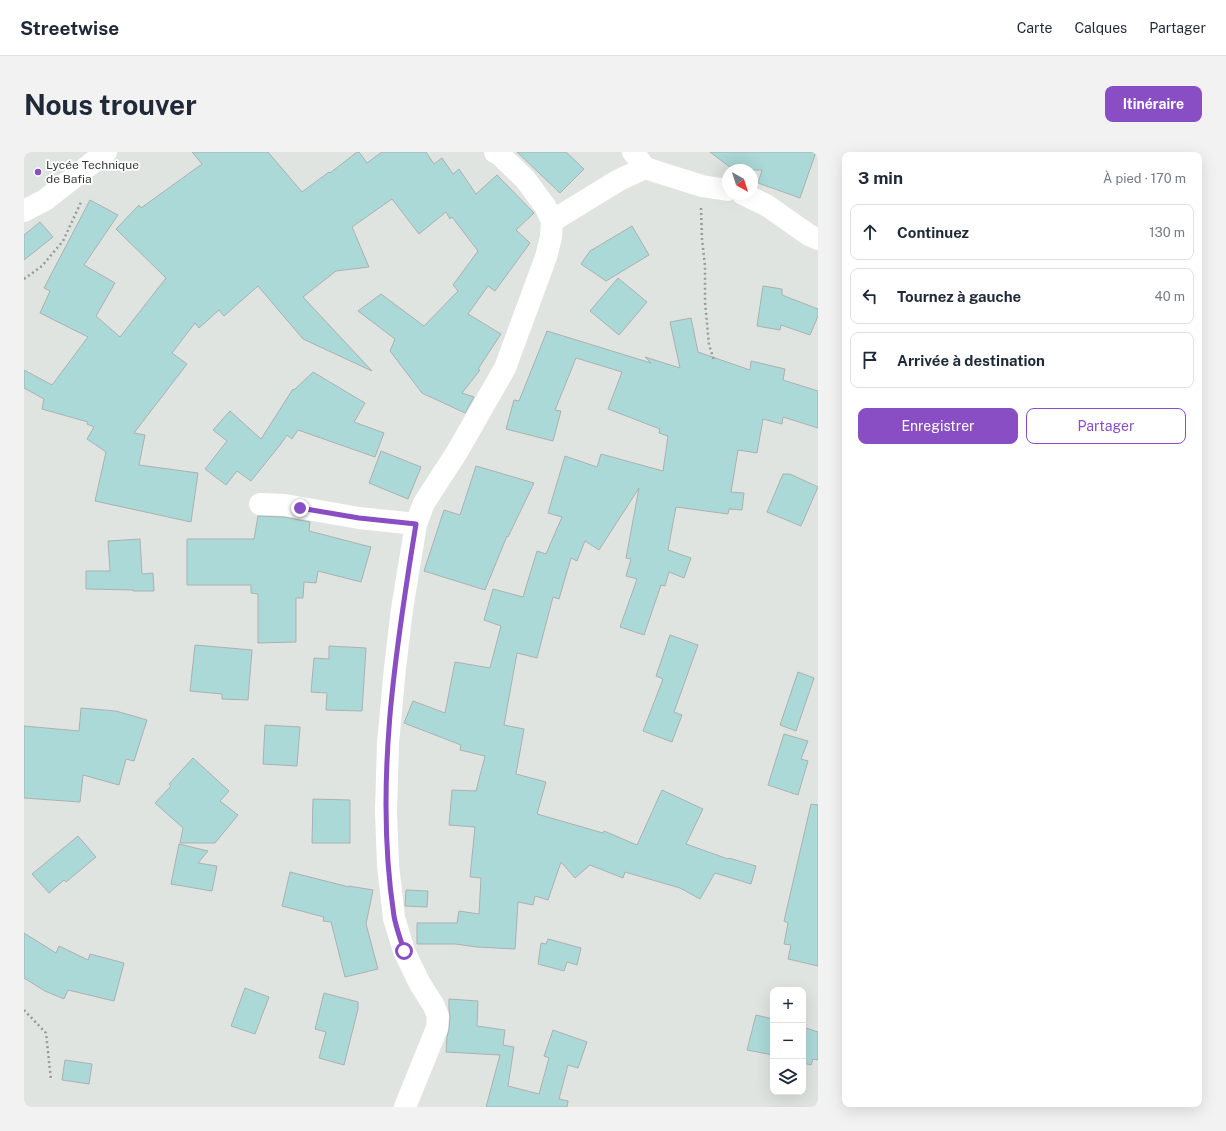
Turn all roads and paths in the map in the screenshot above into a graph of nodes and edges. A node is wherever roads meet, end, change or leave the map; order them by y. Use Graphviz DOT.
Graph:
graph roads {
  1 [pos="106,152"];
  2 [pos="495,152"];
  3 [pos="639,160"];
  4 [pos="702,186"];
  5 [pos="722,189"];
  6 [pos="83,199"];
  7 [pos="756,200"];
  8 [pos="24,211"];
  9 [pos="552,221"];
  10 [pos="818,239"];
  11 [pos="24,279"];
  12 [pos="714,360"];
  13 [pos="260,504"];
  14 [pos="416,524"];
  15 [pos="24,1010"];
  16 [pos="51,1080"];
  17 [pos="405,1107"];
  1 -- 8 [label="street"];
  2 -- 9 [label="street"];
  3 -- 4 [label="street"];
  3 -- 9 [label="street"];
  4 -- 5 [label="street"];
  4 -- 12 [label="path"];
  6 -- 11 [label="path"];
  7 -- 10 [label="street"];
  9 -- 14 [label="street"];
  13 -- 14 [label="street"];
  14 -- 17 [label="street"];
  15 -- 16 [label="path"];
}
